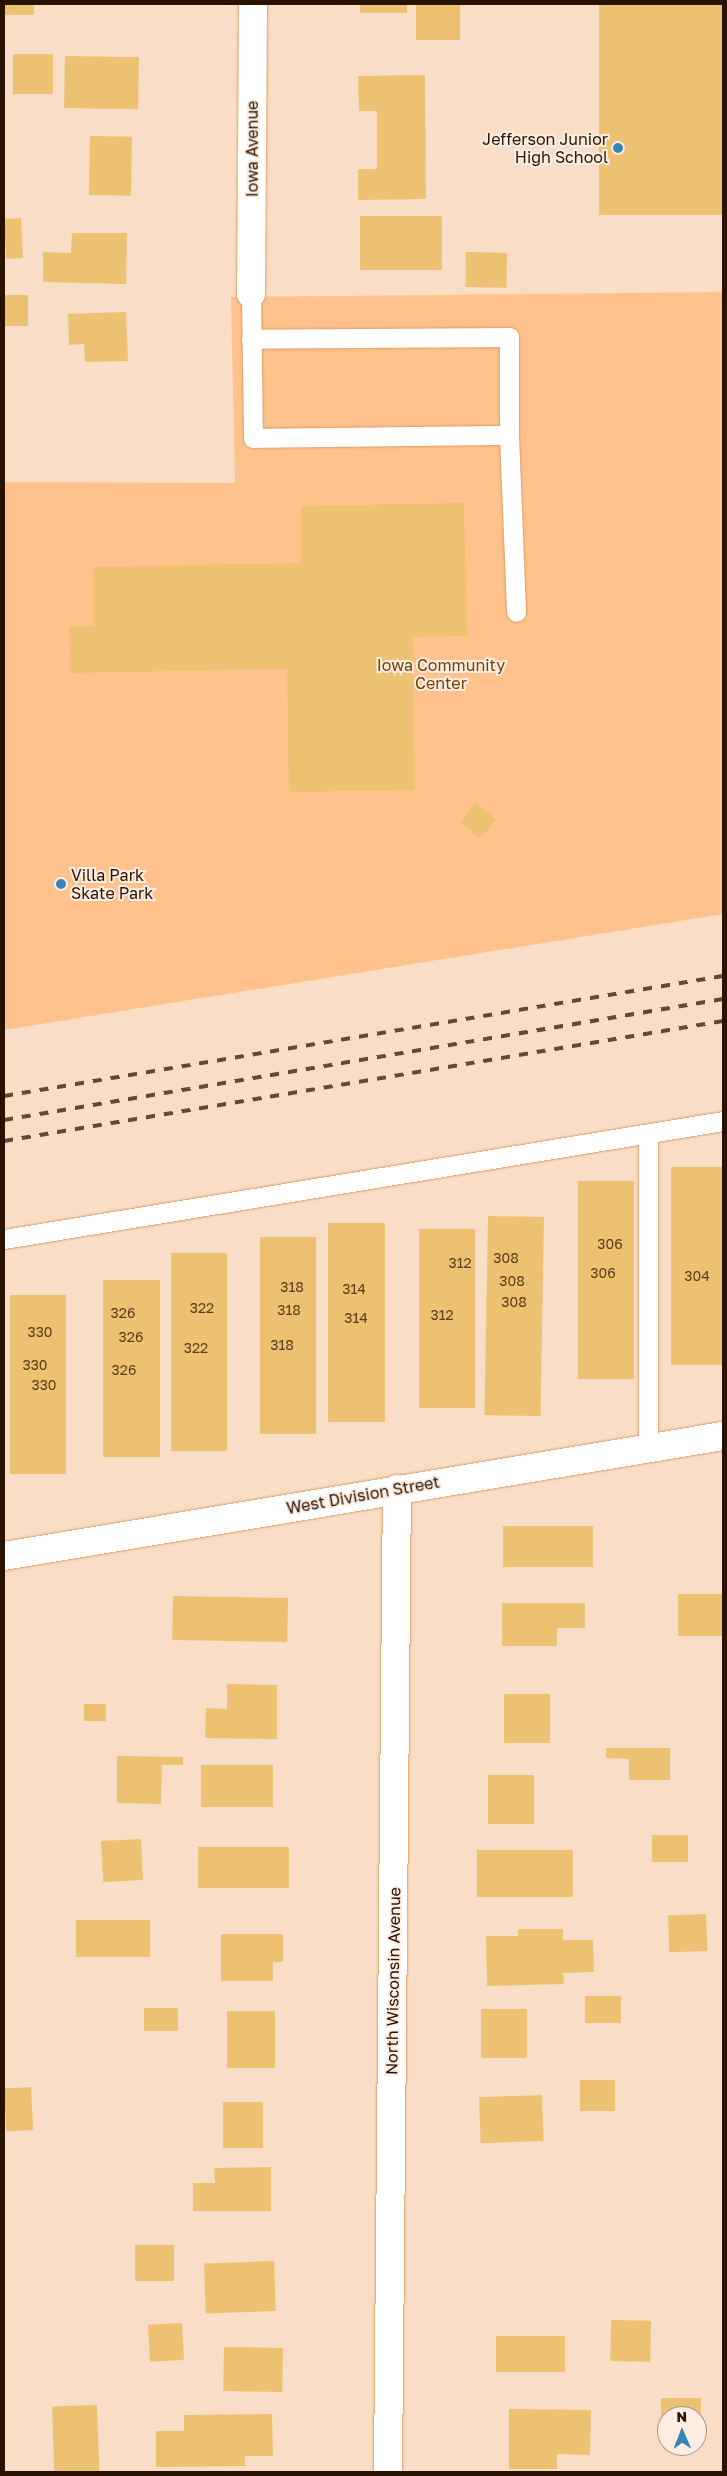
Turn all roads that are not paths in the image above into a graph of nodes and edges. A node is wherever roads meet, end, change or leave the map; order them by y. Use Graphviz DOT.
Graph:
graph roads {
  1 [pos="252,4"];
  2 [pos="251,294"];
  3 [pos="251,339"];
  4 [pos="509,435"];
  5 [pos="516,612"];
  6 [pos="723,1121"];
  7 [pos="648,1134"];
  8 [pos="4,1239"];
  9 [pos="723,1436"];
  10 [pos="648,1448"];
  11 [pos="397,1489"];
  12 [pos="4,1556"];
  13 [pos="388,2472"];
  1 -- 2 [label="street, Iowa Avenue"];
  2 -- 3 [label="lane"];
  3 -- 4 [label="lane"];
  3 -- 4 [label="lane"];
  4 -- 5 [label="lane"];
  6 -- 7 [label="lane"];
  7 -- 8 [label="lane"];
  7 -- 10 [label="lane"];
  9 -- 10 [label="street, West Division Street"];
  10 -- 11 [label="street, West Division Street"];
  11 -- 12 [label="street, West Division Street"];
  11 -- 13 [label="street, North Wisconsin Avenue"];
}
